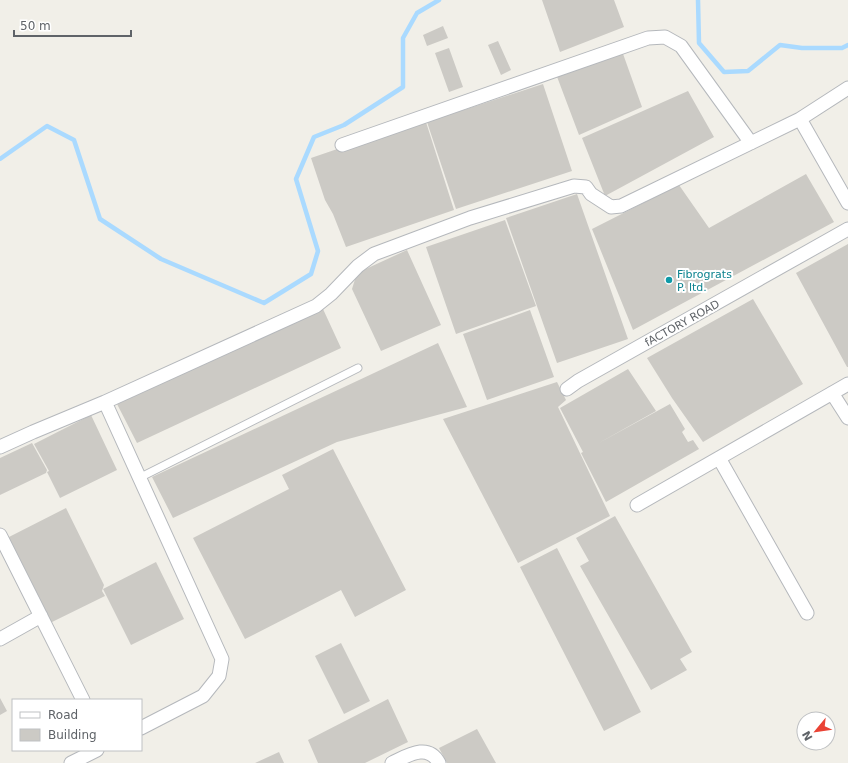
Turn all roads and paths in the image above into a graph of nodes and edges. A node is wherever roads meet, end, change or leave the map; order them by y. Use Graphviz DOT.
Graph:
graph roads {
  1 [pos="848,88"];
  2 [pos="800,118"];
  3 [pos="751,143"];
  4 [pos="342,145"];
  5 [pos="848,203"];
  6 [pos="848,229"];
  7 [pos="358,368"];
  8 [pos="848,384"];
  9 [pos="573,385"];
  10 [pos="832,393"];
  11 [pos="105,402"];
  12 [pos="848,418"];
  13 [pos="0,447"];
  14 [pos="719,458"];
  15 [pos="140,478"];
  16 [pos="637,505"];
  17 [pos="0,536"];
  18 [pos="806,613"];
  19 [pos="41,616"];
  20 [pos="0,639"];
  21 [pos="82,699"];
  22 [pos="142,727"];
  23 [pos="95,751"];
  24 [pos="71,763"];
  25 [pos="392,763"];
  26 [pos="439,763"];
  1 -- 2 [label="street"];
  2 -- 3 [label="street"];
  2 -- 5 [label="street"];
  3 -- 4 [label="street"];
  3 -- 11 [label="street"];
  6 -- 9 [label="street, fACTORY ROAD"];
  7 -- 15 [label="lane"];
  8 -- 10 [label="street"];
  10 -- 12 [label="street"];
  10 -- 14 [label="street"];
  11 -- 13 [label="street"];
  11 -- 15 [label="street"];
  14 -- 16 [label="street"];
  14 -- 18 [label="street"];
  15 -- 22 [label="street"];
  17 -- 19 [label="street"];
  19 -- 20 [label="street"];
  19 -- 21 [label="street"];
  23 -- 24 [label="street"];
  25 -- 26 [label="street"];
}
